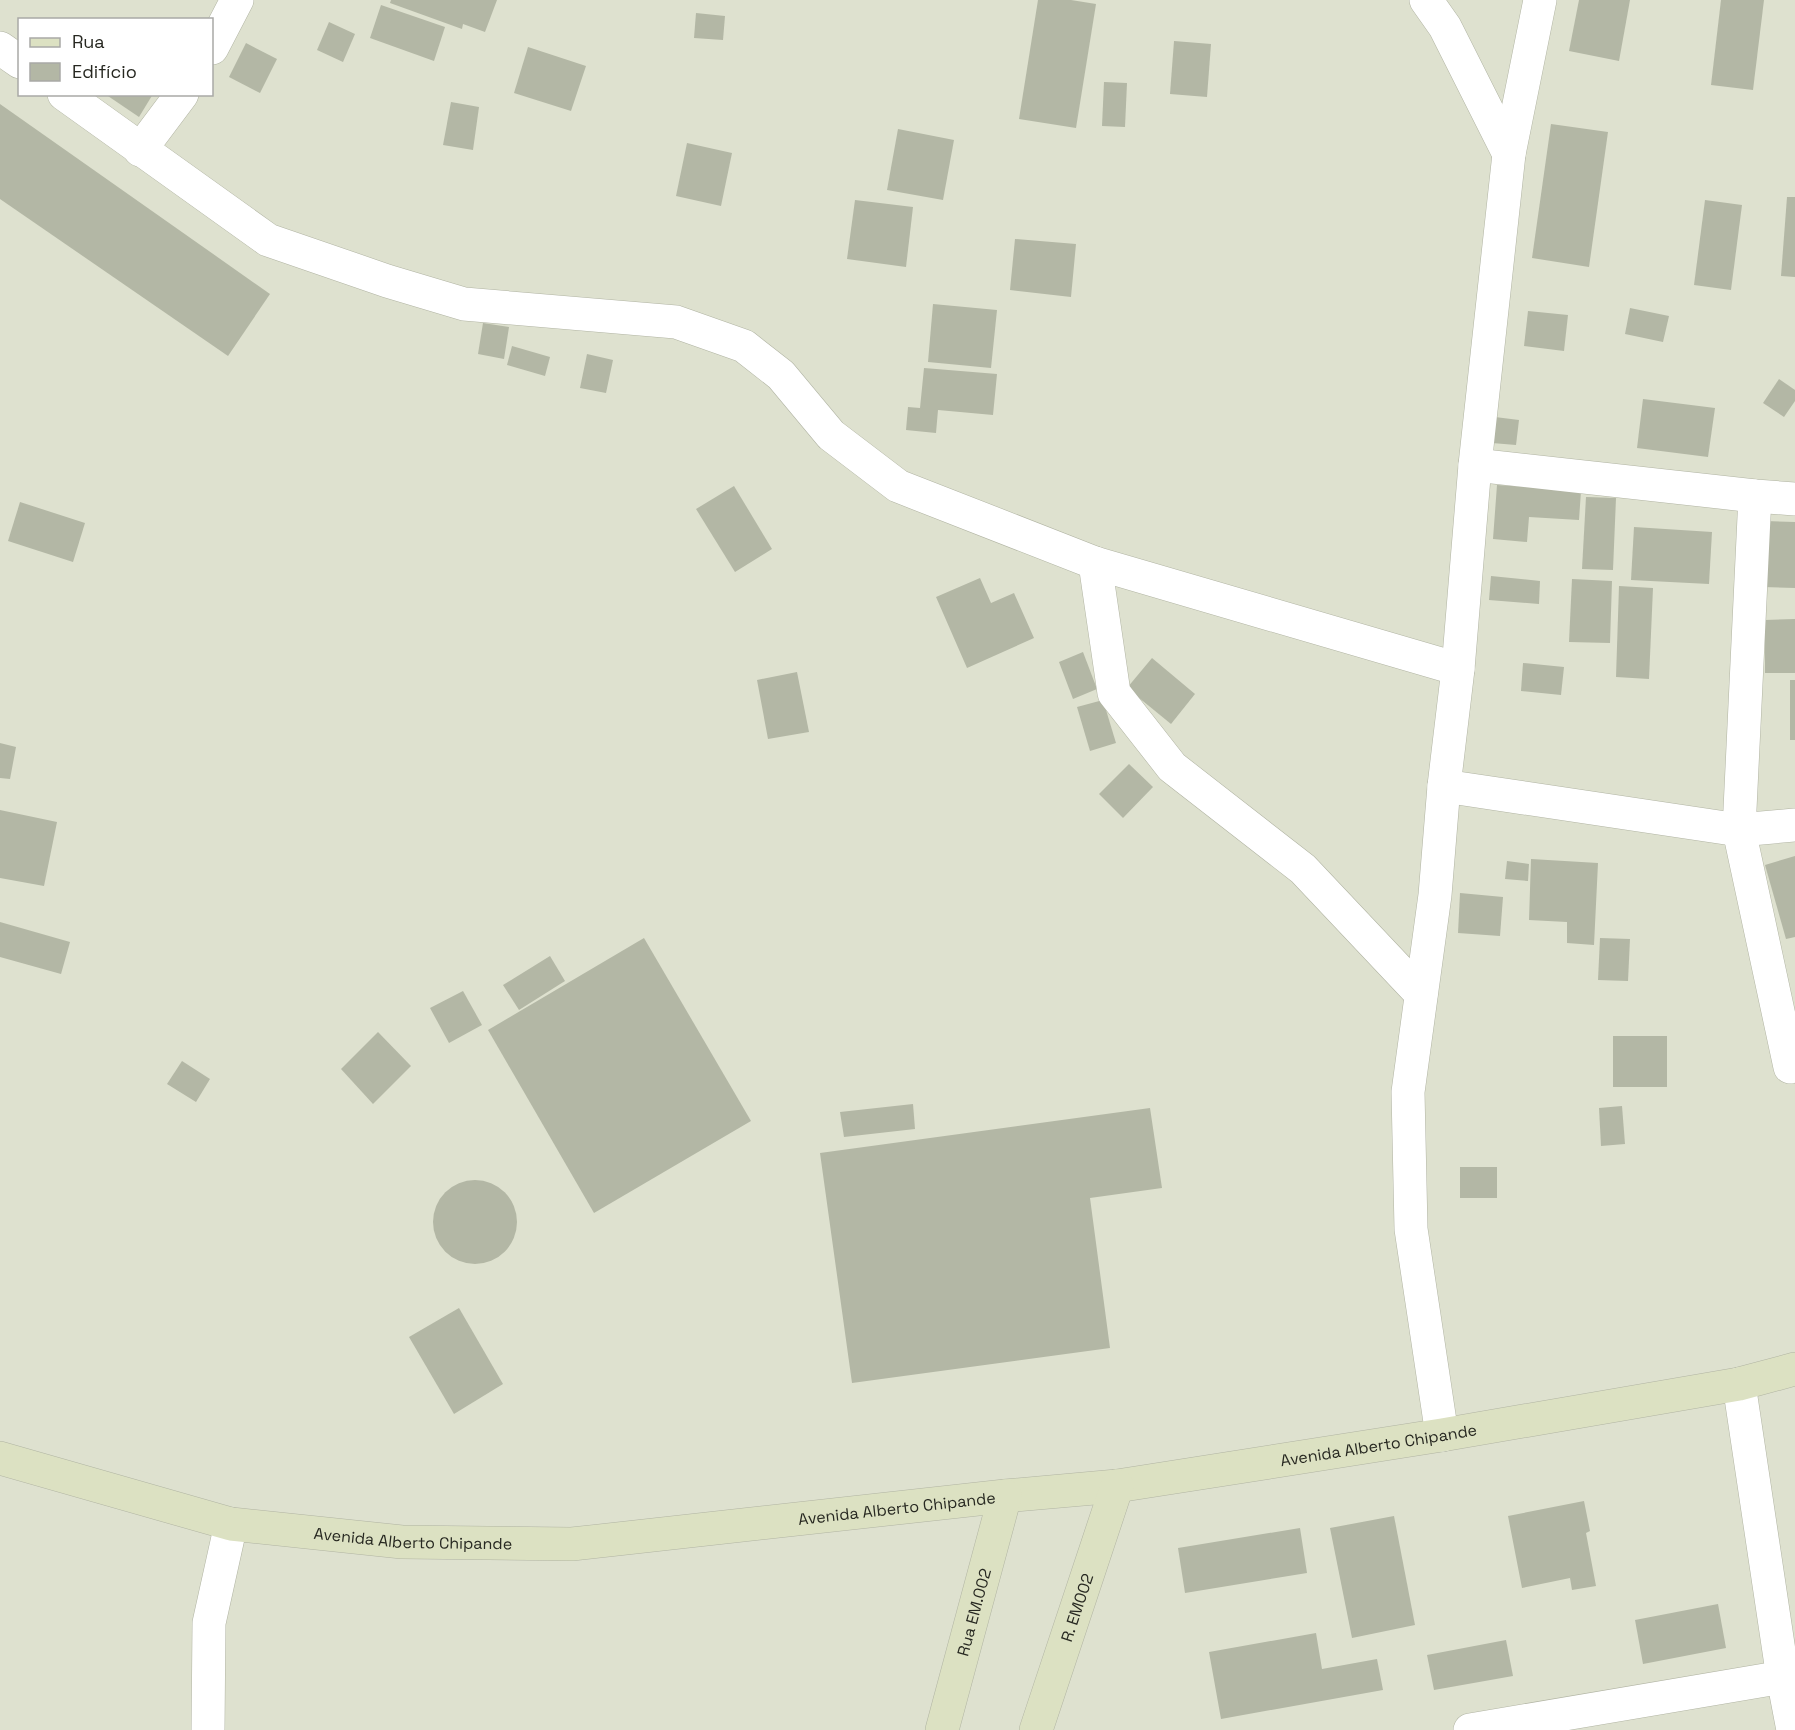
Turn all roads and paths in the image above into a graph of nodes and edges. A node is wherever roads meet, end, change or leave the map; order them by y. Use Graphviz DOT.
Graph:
graph roads {
  1 [pos="237,0"];
  2 [pos="1426,0"];
  3 [pos="1540,0"];
  4 [pos="213,46"];
  5 [pos="0,48"];
  6 [pos="18,61"];
  7 [pos="67,96"];
  8 [pos="180,96"];
  9 [pos="140,150"];
  10 [pos="1509,154"];
  11 [pos="1475,465"];
  12 [pos="1755,496"];
  13 [pos="1795,499"];
  14 [pos="1095,563"];
  15 [pos="1458,669"];
  16 [pos="1444,786"];
  17 [pos="1795,825"];
  18 [pos="1739,830"];
  19 [pos="1421,994"];
  20 [pos="1790,1066"];
  21 [pos="1795,1369"];
  22 [pos="1739,1384"];
  23 [pos="1442,1435"];
  24 [pos="0,1458"];
  25 [pos="1117,1486"];
  26 [pos="1005,1496"];
  27 [pos="231,1524"];
  28 [pos="1789,1677"];
  29 [pos="208,1730"];
  30 [pos="942,1730"];
  31 [pos="1036,1730"];
  32 [pos="1470,1730"];
  33 [pos="1793,1730"];
  1 -- 4 [label="street"];
  2 -- 10 [label="street"];
  3 -- 10 [label="street"];
  5 -- 6 [label="street"];
  7 -- 9 [label="street"];
  8 -- 9 [label="street"];
  9 -- 14 [label="street"];
  10 -- 11 [label="street"];
  11 -- 12 [label="street"];
  11 -- 15 [label="street"];
  12 -- 13 [label="street"];
  12 -- 18 [label="street"];
  14 -- 15 [label="street"];
  14 -- 19 [label="street"];
  15 -- 16 [label="street"];
  16 -- 18 [label="street"];
  16 -- 19 [label="street"];
  17 -- 18 [label="street"];
  18 -- 20 [label="street"];
  19 -- 23 [label="street"];
  21 -- 22 [label="main road, Avenida Alberto Chipande"];
  22 -- 23 [label="main road, Avenida Alberto Chipande"];
  22 -- 28 [label="street"];
  23 -- 25 [label="main road, Avenida Alberto Chipande"];
  24 -- 27 [label="main road, Avenida Alberto Chipande"];
  25 -- 26 [label="main road, Avenida Alberto Chipande"];
  25 -- 31 [label="main road, R. EM002"];
  26 -- 27 [label="main road, Avenida Alberto Chipande"];
  26 -- 30 [label="main road, Rua EM.002"];
  27 -- 29 [label="street"];
  28 -- 32 [label="street"];
  28 -- 33 [label="street"];
}
